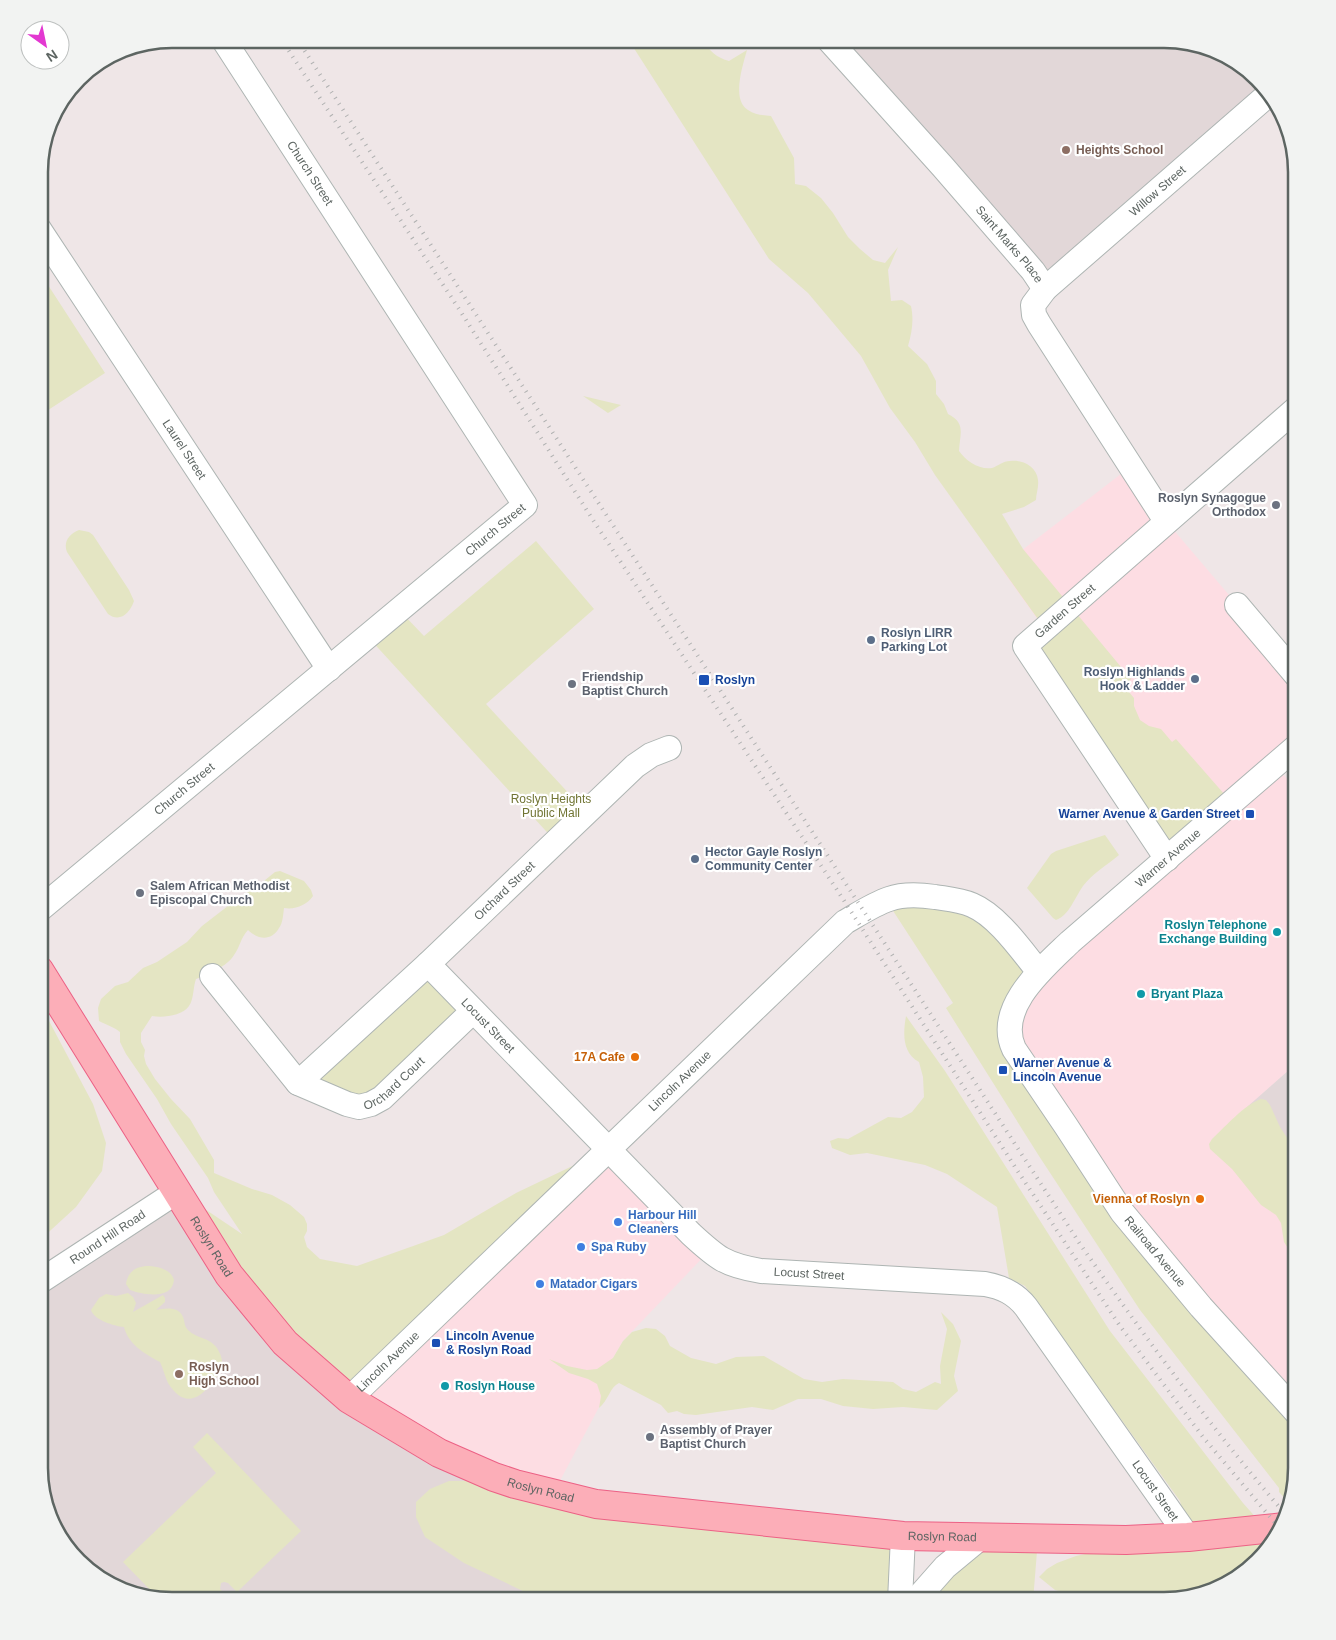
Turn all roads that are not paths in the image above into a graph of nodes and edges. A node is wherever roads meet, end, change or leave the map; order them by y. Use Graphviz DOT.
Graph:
graph roads {
  1 [pos="229,48"];
  2 [pos="836,48"];
  3 [pos="1264,98"];
  4 [pos="48,243"];
  5 [pos="1045,289"];
  6 [pos="1288,416"];
  7 [pos="1166,521"];
  8 [pos="1237,605"];
  9 [pos="1288,665"];
  10 [pos="329,669"];
  11 [pos="669,748"];
  12 [pos="1288,754"];
  13 [pos="1167,859"];
  14 [pos="48,903"];
  15 [pos="428,964"];
  16 [pos="1039,972"];
  17 [pos="212,976"];
  18 [pos="48,985"];
  19 [pos="473,1011"];
  20 [pos="298,1082"];
  21 [pos="608,1150"];
  22 [pos="178,1191"];
  23 [pos="48,1276"];
  24 [pos="349,1399"];
  25 [pos="1288,1403"];
  26 [pos="1273,1528"];
  27 [pos="903,1536"];
  28 [pos="1188,1537"];
  29 [pos="980,1538"];
  30 [pos="900,1592"];
  31 [pos="924,1592"];
  1 -- 10 [label="street, Church Street"];
  2 -- 5 [label="street, Saint Marks Place"];
  3 -- 5 [label="street, Willow Street"];
  4 -- 10 [label="street, Laurel Street"];
  5 -- 7 [label="street, Saint Marks Place"];
  6 -- 7 [label="street, Garden Street"];
  7 -- 13 [label="street, Garden Street"];
  8 -- 9 [label="street"];
  10 -- 14 [label="street, Church Street"];
  11 -- 15 [label="street, Orchard Street"];
  12 -- 13 [label="street, Warner Avenue"];
  13 -- 16 [label="street, Warner Avenue"];
  15 -- 19 [label="street, Locust Street"];
  15 -- 20 [label="street, Orchard Street"];
  16 -- 21 [label="street, Lincoln Avenue"];
  16 -- 25 [label="street, Railroad Avenue"];
  17 -- 20 [label="street, Orchard Court"];
  18 -- 22 [label="main road, Roslyn Road"];
  19 -- 20 [label="street, Orchard Court"];
  19 -- 21 [label="street, Locust Street"];
  21 -- 24 [label="street, Lincoln Avenue"];
  21 -- 28 [label="street, Locust Street"];
  22 -- 23 [label="street, Round Hill Road"];
  22 -- 24 [label="main road, Roslyn Road"];
  24 -- 27 [label="main road, Roslyn Road"];
  26 -- 28 [label="main road, Roslyn Road"];
  27 -- 29 [label="main road, Roslyn Road"];
  27 -- 30 [label="street"];
  28 -- 29 [label="main road, Roslyn Road"];
  29 -- 31 [label="street"];
}
